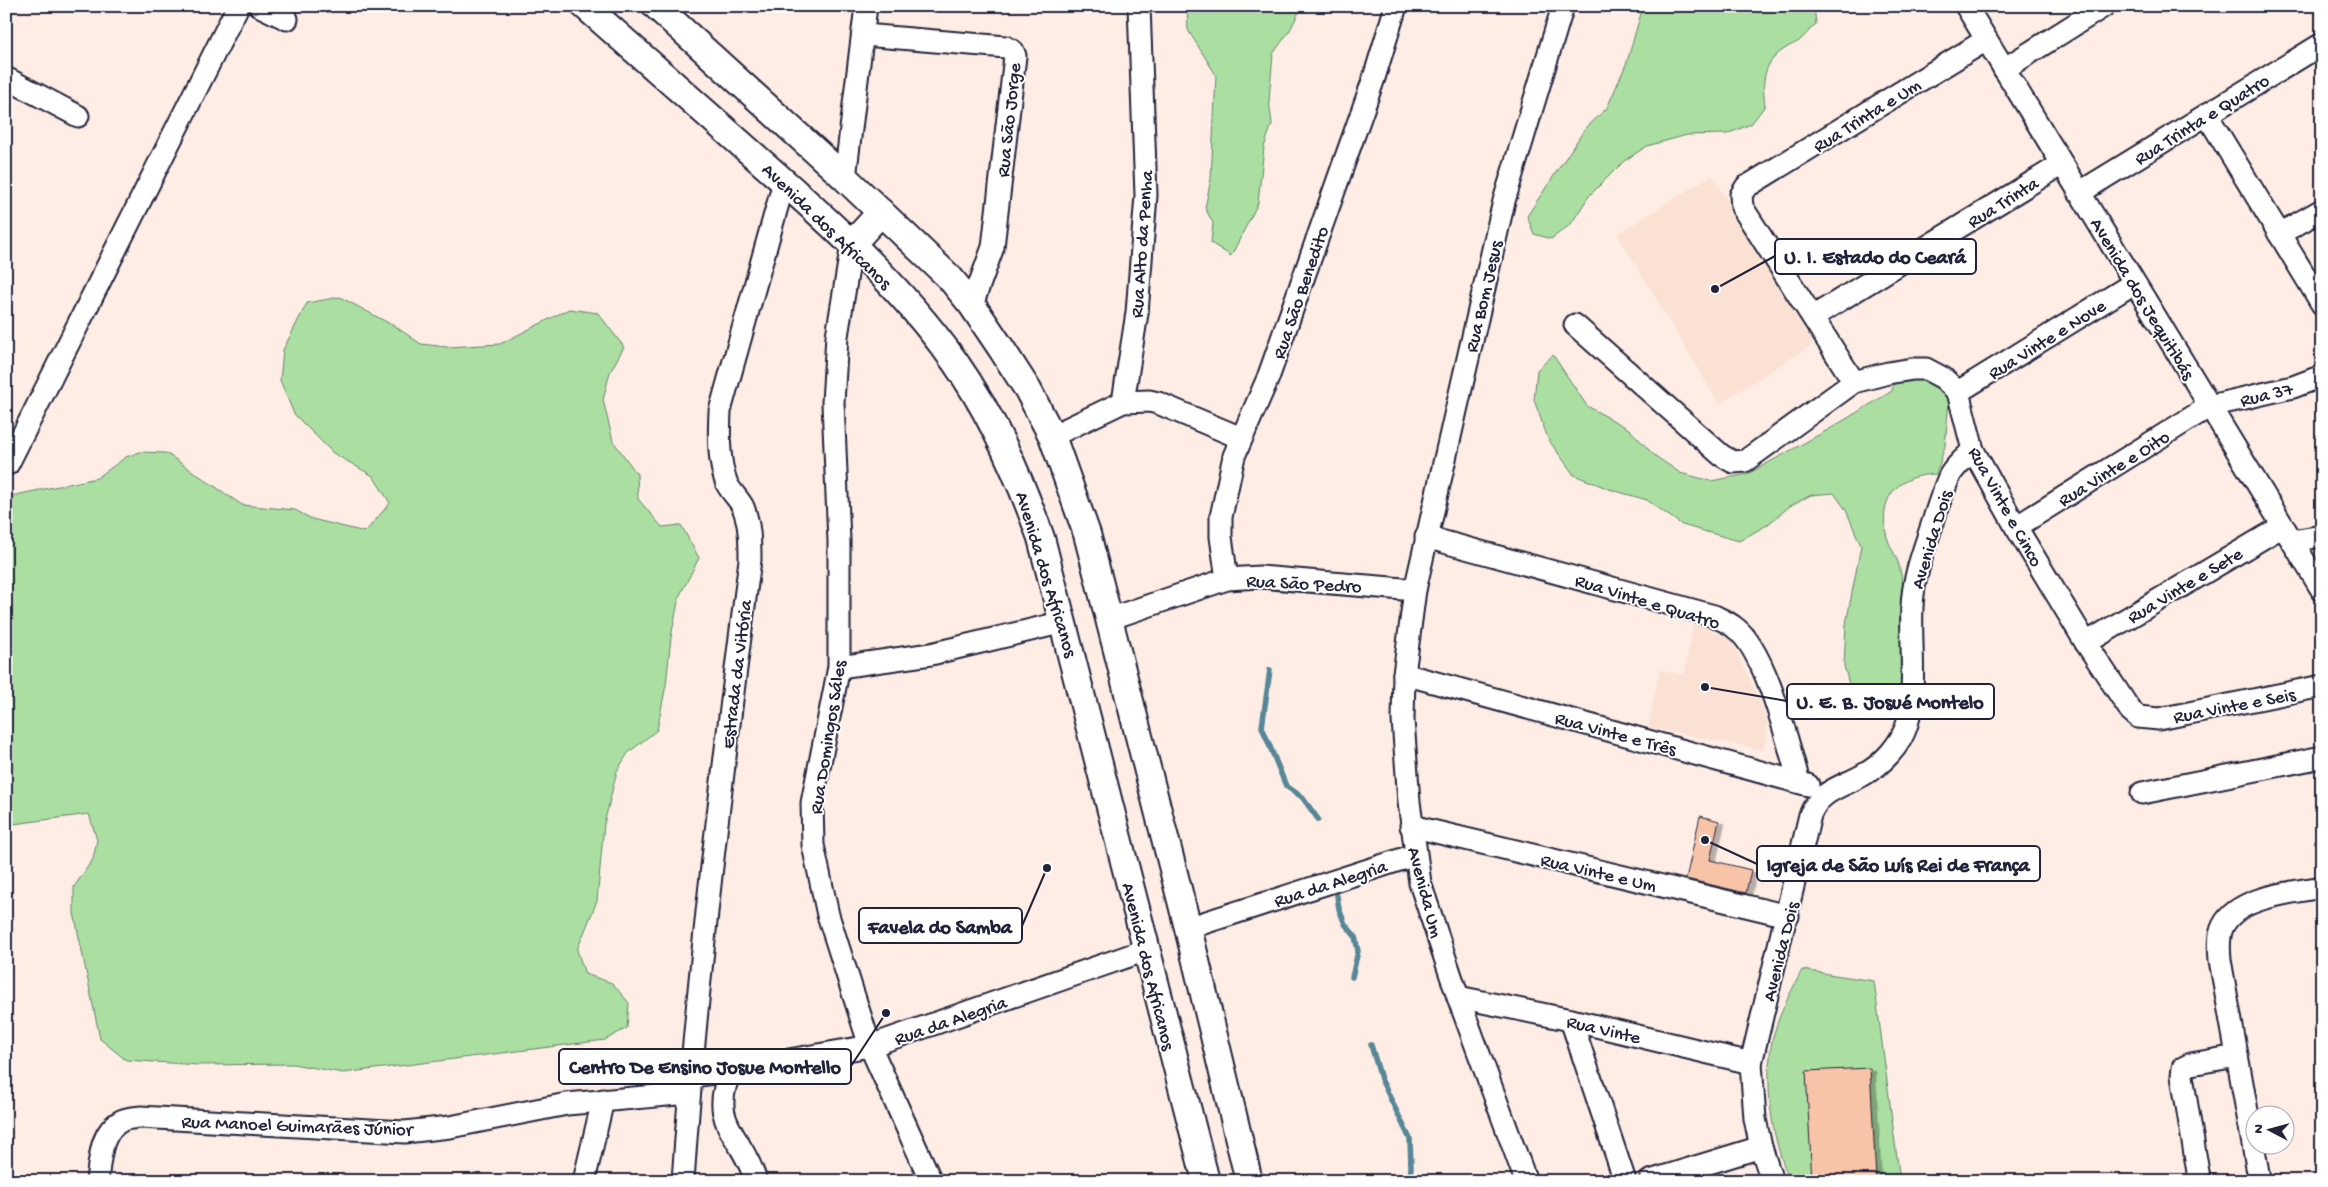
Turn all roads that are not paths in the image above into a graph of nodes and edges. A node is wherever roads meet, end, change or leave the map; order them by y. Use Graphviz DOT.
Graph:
graph roads {
  1 [pos="238,6"];
  2 [pos="260,6"];
  3 [pos="585,6"];
  4 [pos="656,6"];
  5 [pos="866,6"];
  6 [pos="1139,6"];
  7 [pos="1396,6"];
  8 [pos="1563,6"];
  9 [pos="1966,6"];
  10 [pos="2104,6"];
  11 [pos="287,19"];
  12 [pos="864,35"];
  13 [pos="1986,40"];
  14 [pos="2322,44"];
  15 [pos="2004,69"];
  16 [pos="6,78"];
  17 [pos="2207,115"];
  18 [pos="78,116"];
  19 [pos="2062,164"];
  20 [pos="845,178"];
  21 [pos="784,182"];
  22 [pos="2079,193"];
  23 [pos="2322,210"];
  24 [pos="880,212"];
  25 [pos="2279,234"];
  26 [pos="852,244"];
  27 [pos="2134,283"];
  28 [pos="2322,304"];
  29 [pos="972,305"];
  30 [pos="1814,316"];
  31 [pos="1575,325"];
  32 [pos="2322,376"];
  33 [pos="1854,382"];
  34 [pos="1958,392"];
  35 [pos="1123,402"];
  36 [pos="2210,406"];
  37 [pos="1052,436"];
  38 [pos="1241,438"];
  39 [pos="1973,450"];
  40 [pos="8,464"];
  41 [pos="2016,527"];
  42 [pos="2288,534"];
  43 [pos="2322,536"];
  44 [pos="1426,537"];
  45 [pos="1227,579"];
  46 [pos="1415,590"];
  47 [pos="2322,590"];
  48 [pos="1109,619"];
  49 [pos="1064,622"];
  50 [pos="2086,643"];
  51 [pos="839,667"];
  52 [pos="1404,674"];
  53 [pos="2322,686"];
  54 [pos="2147,719"];
  55 [pos="2322,757"];
  56 [pos="1799,782"];
  57 [pos="1829,791"];
  58 [pos="2142,794"];
  59 [pos="1411,826"];
  60 [pos="1415,855"];
  61 [pos="2322,887"];
  62 [pos="1788,916"];
  63 [pos="1188,928"];
  64 [pos="1146,950"];
  65 [pos="1458,997"];
  66 [pos="1571,1020"];
  67 [pos="870,1046"];
  68 [pos="2237,1056"];
  69 [pos="1751,1063"];
  70 [pos="730,1070"];
  71 [pos="689,1085"];
  72 [pos="603,1100"];
  73 [pos="1761,1147"];
  74 [pos="2200,1178"];
  75 [pos="2259,1178"];
  76 [pos="97,1181"];
  77 [pos="584,1181"];
  78 [pos="683,1181"];
  79 [pos="756,1181"];
  80 [pos="931,1181"];
  81 [pos="1206,1181"];
  82 [pos="1249,1181"];
  83 [pos="1526,1181"];
  84 [pos="1625,1181"];
  85 [pos="1650,1181"];
  86 [pos="1772,1181"];
  1 -- 40 [label="street"];
  2 -- 11 [label="street"];
  3 -- 21 [label="main road, Avenida dos Africanos"];
  4 -- 20 [label="main road"];
  5 -- 12 [label="street"];
  6 -- 35 [label="street, Rua Alto da Penha"];
  7 -- 38 [label="street, Rua São Benedito"];
  8 -- 44 [label="street, Rua Bom Jesus"];
  9 -- 13 [label="street, Avenida dos Jequitibás"];
  10 -- 15 [label="street"];
  12 -- 20 [label="street"];
  12 -- 29 [label="street, Rua São Jorge"];
  13 -- 15 [label="street, Avenida dos Jequitibás"];
  13 -- 30 [label="street, Rua Trinta e Um"];
  14 -- 17 [label="street, Rua Trinta e Quatro"];
  15 -- 19 [label="street, Avenida dos Jequitibás"];
  16 -- 18 [label="street"];
  17 -- 22 [label="street, Rua Trinta e Quatro"];
  17 -- 25 [label="street"];
  19 -- 22 [label="street, Avenida dos Jequitibás"];
  19 -- 30 [label="street, Rua Trinta"];
  20 -- 24 [label="main road"];
  21 -- 26 [label="main road, Avenida dos Africanos"];
  21 -- 71 [label="street, Estrada da Vitória"];
  22 -- 27 [label="street, Avenida dos Jequitibás"];
  23 -- 25 [label="street"];
  24 -- 26 [label="main road"];
  24 -- 29 [label="main road"];
  25 -- 28 [label="street"];
  26 -- 49 [label="main road, Avenida dos Africanos"];
  26 -- 51 [label="street, Rua Domingos Sáles"];
  27 -- 34 [label="street, Rua Vinte e Nove"];
  27 -- 36 [label="street, Avenida dos Jequitibás"];
  29 -- 37 [label="main road"];
  30 -- 33 [label="street"];
  31 -- 33 [label="street"];
  32 -- 36 [label="street, Rua 37"];
  33 -- 34 [label="street"];
  34 -- 39 [label="street, Rua Vinte e Cinco"];
  35 -- 37 [label="street"];
  35 -- 38 [label="street"];
  36 -- 41 [label="street, Rua Vinte e Oito"];
  36 -- 42 [label="street, Avenida dos Jequitibás"];
  37 -- 48 [label="main road"];
  38 -- 45 [label="street, Rua São Benedito"];
  39 -- 41 [label="street, Rua Vinte e Cinco"];
  39 -- 57 [label="street, Avenida Dois"];
  41 -- 50 [label="street, Rua Vinte e Cinco"];
  42 -- 43 [label="street"];
  42 -- 47 [label="street, Avenida dos Jequitibás"];
  42 -- 50 [label="street, Rua Vinte e Sete"];
  44 -- 46 [label="street, Rua Bom Jesus"];
  44 -- 56 [label="street, Rua Vinte e Quatro"];
  45 -- 46 [label="street, Rua São Pedro"];
  45 -- 48 [label="street, Rua São Pedro"];
  46 -- 52 [label="street, Avenida Um"];
  48 -- 63 [label="main road"];
  49 -- 51 [label="street"];
  49 -- 64 [label="main road, Avenida dos Africanos"];
  50 -- 54 [label="street, Rua Vinte e Cinco"];
  51 -- 67 [label="street, Rua Domingos Sáles"];
  52 -- 56 [label="street, Rua Vinte e Três"];
  52 -- 59 [label="street, Avenida Um"];
  53 -- 54 [label="street, Rua Vinte e Seis"];
  55 -- 58 [label="street"];
  56 -- 57 [label="street, Rua Vinte e Três"];
  57 -- 62 [label="street, Avenida Dois"];
  59 -- 60 [label="street, Avenida Um"];
  59 -- 62 [label="street, Rua Vinte e Um"];
  60 -- 63 [label="street, Rua da Alegria"];
  60 -- 65 [label="street, Avenida Um"];
  61 -- 68 [label="street"];
  62 -- 69 [label="street, Avenida Dois"];
  63 -- 82 [label="main road"];
  64 -- 67 [label="street, Rua da Alegria"];
  64 -- 81 [label="main road, Avenida dos Africanos"];
  65 -- 66 [label="street, Rua Vinte"];
  65 -- 83 [label="street, Avenida Um"];
  66 -- 69 [label="street, Rua Vinte"];
  66 -- 84 [label="street"];
  67 -- 70 [label="street, Rua da Alegria"];
  67 -- 80 [label="street, Rua Domingos Sáles"];
  68 -- 74 [label="street"];
  68 -- 75 [label="street"];
  69 -- 73 [label="street, Avenida Dois"];
  70 -- 71 [label="street, Rua da Alegria"];
  70 -- 79 [label="street"];
  71 -- 72 [label="street, Rua Manoel Guimarães Júnior"];
  71 -- 78 [label="street, Estrada da Vitória"];
  72 -- 76 [label="street, Rua Manoel Guimarães Júnior"];
  72 -- 77 [label="street"];
  73 -- 85 [label="street"];
  73 -- 86 [label="street, Avenida Dois"];
}
